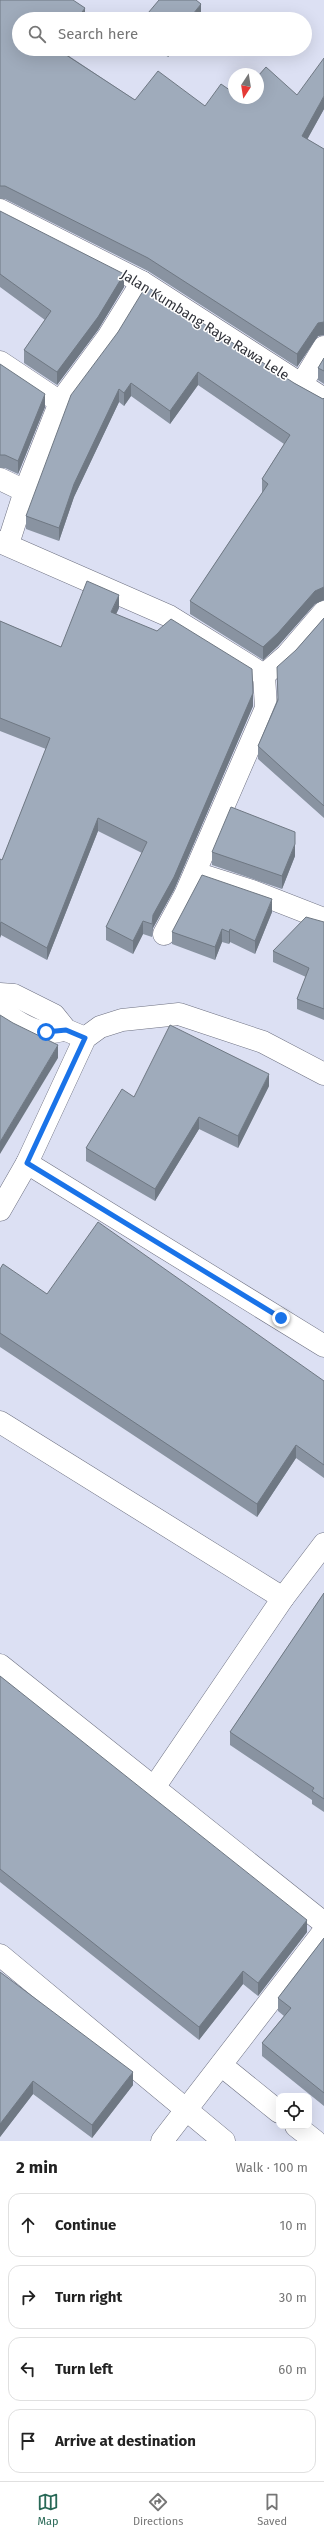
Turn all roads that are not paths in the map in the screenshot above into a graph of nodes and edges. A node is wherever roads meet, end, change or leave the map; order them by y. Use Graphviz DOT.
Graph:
graph roads {
  1 [pos="0,210"];
  2 [pos="142,282"];
  3 [pos="324,347"];
  4 [pos="0,362"];
  5 [pos="301,385"];
  6 [pos="324,399"];
  7 [pos="60,402"];
  8 [pos="0,479"];
  9 [pos="25,491"];
  10 [pos="4,543"];
  11 [pos="324,612"];
  12 [pos="264,675"];
  13 [pos="195,873"];
  14 [pos="324,919"];
  15 [pos="164,934"];
  16 [pos="0,994"];
  17 [pos="0,1006"];
  18 [pos="75,1034"];
  19 [pos="324,1074"];
  20 [pos="27,1163"];
  21 [pos="0,1210"];
  22 [pos="324,1346"];
  23 [pos="0,1422"];
  24 [pos="324,1544"];
  25 [pos="283,1598"];
  26 [pos="0,1665"];
  27 [pos="153,1789"];
  28 [pos="324,1923"];
  29 [pos="324,1931"];
  30 [pos="0,1955"];
  31 [pos="221,2065"];
  32 [pos="276,2110"];
  33 [pos="186,2111"];
  34 [pos="300,2129"];
  35 [pos="162,2141"];
  36 [pos="224,2141"];
  37 [pos="315,2141"];
  1 -- 2 [label="street, Jalan Kumbang Raya Rawa Lele"];
  2 -- 5 [label="street, Jalan Kumbang Raya Rawa Lele"];
  2 -- 7 [label="street"];
  3 -- 5 [label="street"];
  4 -- 7 [label="street"];
  5 -- 6 [label="street, Jalan Kumbang Raya Rawa Lele"];
  7 -- 9 [label="street"];
  8 -- 9 [label="street"];
  9 -- 10 [label="street"];
  10 -- 12 [label="street"];
  11 -- 12 [label="street"];
  12 -- 13 [label="street"];
  13 -- 14 [label="street"];
  13 -- 15 [label="street"];
  16 -- 18 [label="street"];
  17 -- 18 [label="street"];
  18 -- 19 [label="street"];
  18 -- 20 [label="street"];
  20 -- 21 [label="street"];
  20 -- 22 [label="street"];
  23 -- 25 [label="street"];
  24 -- 25 [label="street"];
  25 -- 27 [label="street"];
  26 -- 27 [label="street"];
  27 -- 28 [label="street"];
  29 -- 31 [label="street"];
  30 -- 33 [label="street"];
  31 -- 32 [label="street"];
  31 -- 33 [label="street"];
  33 -- 35 [label="street"];
  33 -- 36 [label="street"];
  34 -- 37 [label="street"];
}
